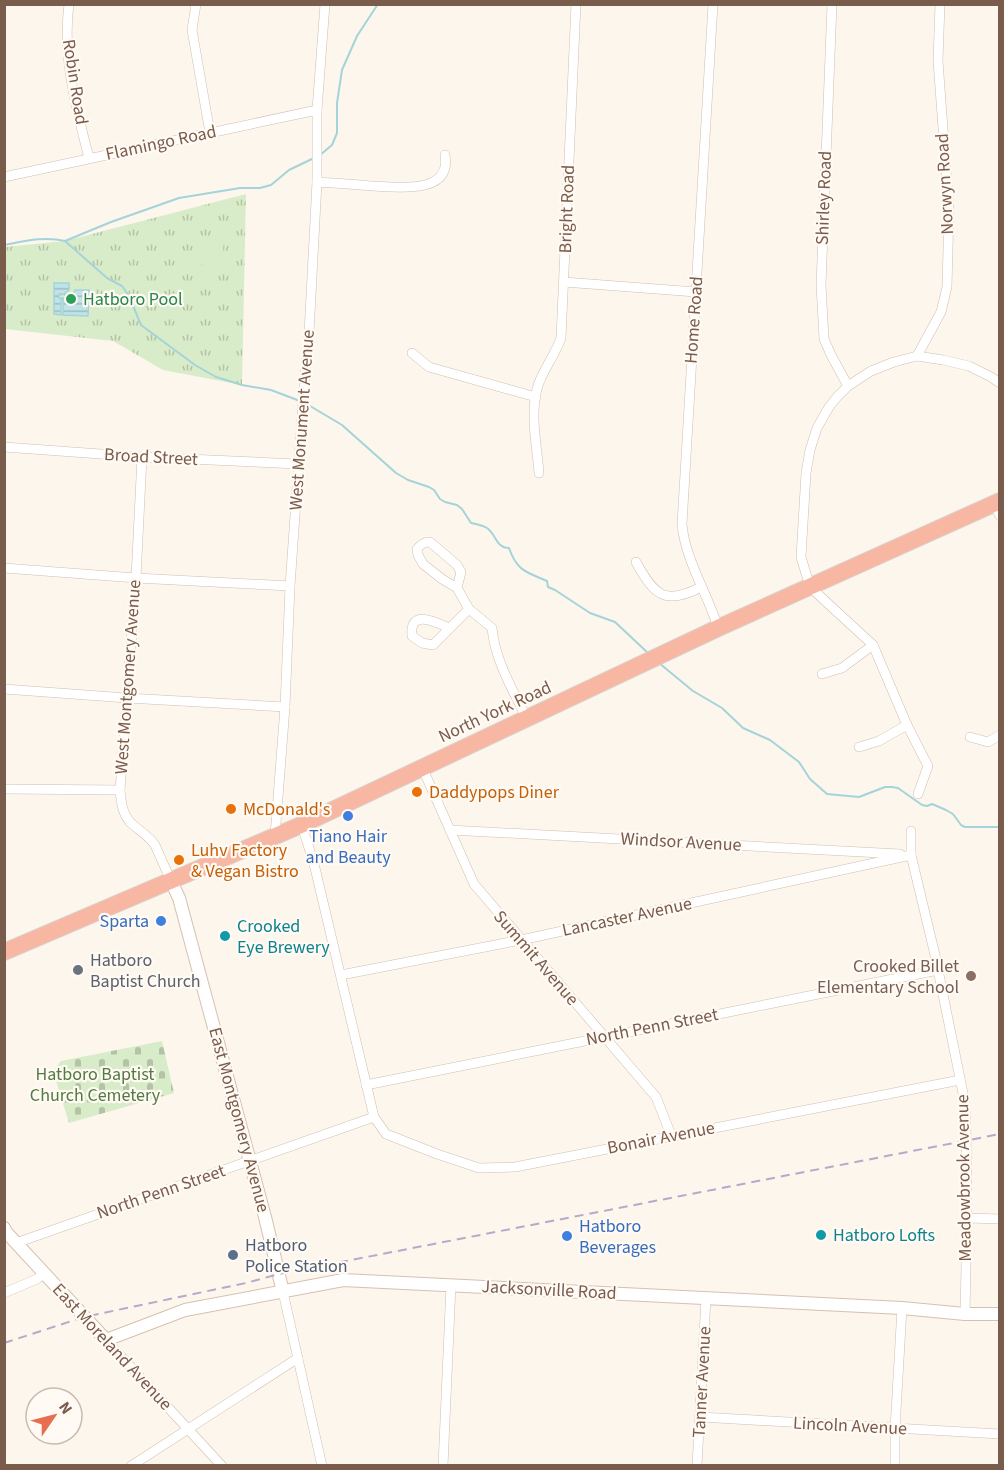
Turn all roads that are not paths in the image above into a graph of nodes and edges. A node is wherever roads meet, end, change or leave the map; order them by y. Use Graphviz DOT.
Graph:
graph roads {
  1 [pos="69,4"];
  2 [pos="196,4"];
  3 [pos="325,4"];
  4 [pos="576,4"];
  5 [pos="713,4"];
  6 [pos="832,4"];
  7 [pos="940,4"];
  8 [pos="317,110"];
  9 [pos="210,133"];
  10 [pos="446,155"];
  11 [pos="89,158"];
  12 [pos="4,177"];
  13 [pos="317,182"];
  14 [pos="564,282"];
  15 [pos="696,292"];
  16 [pos="412,353"];
  17 [pos="917,356"];
  18 [pos="999,383"];
  19 [pos="848,386"];
  20 [pos="536,397"];
  21 [pos="4,447"];
  22 [pos="142,457"];
  23 [pos="298,464"];
  24 [pos="539,473"];
  25 [pos="998,507"];
  26 [pos="636,562"];
  27 [pos="4,568"];
  28 [pos="136,578"];
  29 [pos="290,586"];
  30 [pos="701,587"];
  31 [pos="810,587"];
  32 [pos="457,588"];
  33 [pos="469,609"];
  34 [pos="449,628"];
  35 [pos="718,628"];
  36 [pos="873,645"];
  37 [pos="822,674"];
  38 [pos="4,689"];
  39 [pos="127,698"];
  40 [pos="285,707"];
  41 [pos="527,719"];
  42 [pos="907,724"];
  43 [pos="999,735"];
  44 [pos="970,737"];
  45 [pos="859,747"];
  46 [pos="422,767"];
  47 [pos="4,789"];
  48 [pos="120,790"];
  49 [pos="918,794"];
  50 [pos="301,825"];
  51 [pos="450,830"];
  52 [pos="910,831"];
  53 [pos="275,836"];
  54 [pos="911,855"];
  55 [pos="171,881"];
  56 [pos="521,940"];
  57 [pos="4,952"];
  58 [pos="938,970"];
  59 [pos="341,975"];
  60 [pos="604,1036"];
  61 [pos="960,1080"];
  62 [pos="366,1084"];
  63 [pos="374,1117"];
  64 [pos="672,1135"];
  65 [pos="250,1160"];
  66 [pos="967,1218"];
  67 [pos="999,1220"];
  68 [pos="4,1228"];
  69 [pos="16,1243"];
  70 [pos="44,1274"];
  71 [pos="451,1285"];
  72 [pos="283,1292"];
  73 [pos="4,1293"];
  74 [pos="706,1298"];
  75 [pos="902,1308"];
  76 [pos="965,1314"];
  77 [pos="999,1314"];
  78 [pos="106,1340"];
  79 [pos="298,1358"];
  80 [pos="700,1417"];
  81 [pos="188,1428"];
  82 [pos="895,1429"];
  83 [pos="999,1434"];
  84 [pos="131,1466"];
  85 [pos="222,1466"];
  86 [pos="322,1466"];
  87 [pos="443,1466"];
  88 [pos="698,1466"];
  89 [pos="895,1466"];
  1 -- 11 [label="street, Robin Road"];
  2 -- 9 [label="street"];
  3 -- 8 [label="street, West Monument Avenue"];
  4 -- 14 [label="street, Bright Road"];
  5 -- 15 [label="street, Home Road"];
  6 -- 19 [label="street, Shirley Road"];
  7 -- 17 [label="street, Norwyn Road"];
  8 -- 9 [label="street, Flamingo Road"];
  8 -- 13 [label="street, West Monument Avenue"];
  9 -- 11 [label="street, Flamingo Road"];
  10 -- 13 [label="street"];
  11 -- 12 [label="street, Flamingo Road"];
  13 -- 23 [label="street, West Monument Avenue"];
  14 -- 15 [label="street"];
  14 -- 20 [label="street, Bright Road"];
  15 -- 30 [label="street, Home Road"];
  16 -- 20 [label="street"];
  17 -- 18 [label="street"];
  17 -- 19 [label="street"];
  19 -- 31 [label="street"];
  20 -- 24 [label="street, Bright Road"];
  21 -- 22 [label="street, Broad Street"];
  22 -- 23 [label="street, Broad Street"];
  22 -- 28 [label="street, West Montgomery Avenue"];
  23 -- 29 [label="street, West Monument Avenue"];
  25 -- 31 [label="highway, North York Road"];
  26 -- 30 [label="street"];
  27 -- 28 [label="street"];
  28 -- 29 [label="street"];
  28 -- 39 [label="street, West Montgomery Avenue"];
  29 -- 40 [label="street, West Monument Avenue"];
  30 -- 35 [label="street, Home Road"];
  31 -- 35 [label="highway, North York Road"];
  31 -- 36 [label="street"];
  32 -- 32 [label="street"];
  32 -- 33 [label="street"];
  33 -- 34 [label="street"];
  33 -- 41 [label="street"];
  35 -- 41 [label="highway, North York Road"];
  36 -- 37 [label="street"];
  36 -- 42 [label="street"];
  38 -- 39 [label="street"];
  39 -- 40 [label="street"];
  39 -- 48 [label="street, West Montgomery Avenue"];
  40 -- 53 [label="street, West Monument Avenue"];
  41 -- 46 [label="highway, North York Road"];
  42 -- 45 [label="street"];
  42 -- 49 [label="street"];
  43 -- 44 [label="street"];
  46 -- 50 [label="highway, North York Road"];
  46 -- 51 [label="street, Summit Avenue"];
  47 -- 48 [label="street"];
  48 -- 55 [label="street, West Montgomery Avenue"];
  50 -- 53 [label="highway, North York Road"];
  50 -- 59 [label="street"];
  51 -- 54 [label="street, Windsor Avenue"];
  51 -- 56 [label="street, Summit Avenue"];
  52 -- 54 [label="street, Meadowbrook Avenue"];
  53 -- 55 [label="highway, North York Road"];
  54 -- 56 [label="street, Lancaster Avenue"];
  54 -- 58 [label="street, Meadowbrook Avenue"];
  55 -- 57 [label="highway, North York Road"];
  55 -- 65 [label="main road, East Montgomery Avenue"];
  56 -- 59 [label="street, Lancaster Avenue"];
  56 -- 60 [label="street, Summit Avenue"];
  58 -- 60 [label="street, North Penn Street"];
  58 -- 61 [label="street, Meadowbrook Avenue"];
  59 -- 62 [label="street"];
  60 -- 62 [label="street, North Penn Street"];
  60 -- 64 [label="street, Summit Avenue"];
  61 -- 64 [label="street, Bonair Avenue"];
  61 -- 66 [label="street, Meadowbrook Avenue"];
  62 -- 63 [label="street"];
  63 -- 64 [label="street, Bonair Avenue"];
  63 -- 65 [label="street, North Penn Street"];
  65 -- 69 [label="street, North Penn Street"];
  65 -- 72 [label="main road, East Montgomery Avenue"];
  66 -- 67 [label="street"];
  66 -- 76 [label="street, Meadowbrook Avenue"];
  68 -- 69 [label="main road, East Moreland Avenue"];
  69 -- 70 [label="main road, East Moreland Avenue"];
  70 -- 73 [label="street"];
  70 -- 78 [label="main road, East Moreland Avenue"];
  71 -- 72 [label="main road, Jacksonville Road"];
  71 -- 74 [label="main road, Jacksonville Road"];
  71 -- 87 [label="street"];
  72 -- 78 [label="main road, Jacksonville Road"];
  72 -- 79 [label="street, East Montgomery Avenue"];
  74 -- 75 [label="main road, Jacksonville Road"];
  74 -- 80 [label="street, Tanner Avenue"];
  75 -- 76 [label="main road, Jacksonville Road"];
  75 -- 82 [label="street"];
  76 -- 77 [label="main road, Jacksonville Road"];
  78 -- 81 [label="street, East Moreland Avenue"];
  79 -- 81 [label="street"];
  79 -- 86 [label="street, East Montgomery Avenue"];
  80 -- 82 [label="street, Lincoln Avenue"];
  80 -- 88 [label="street, Tanner Avenue"];
  81 -- 84 [label="street"];
  81 -- 85 [label="street, East Moreland Avenue"];
  82 -- 83 [label="street, Lincoln Avenue"];
  82 -- 89 [label="street"];
}
